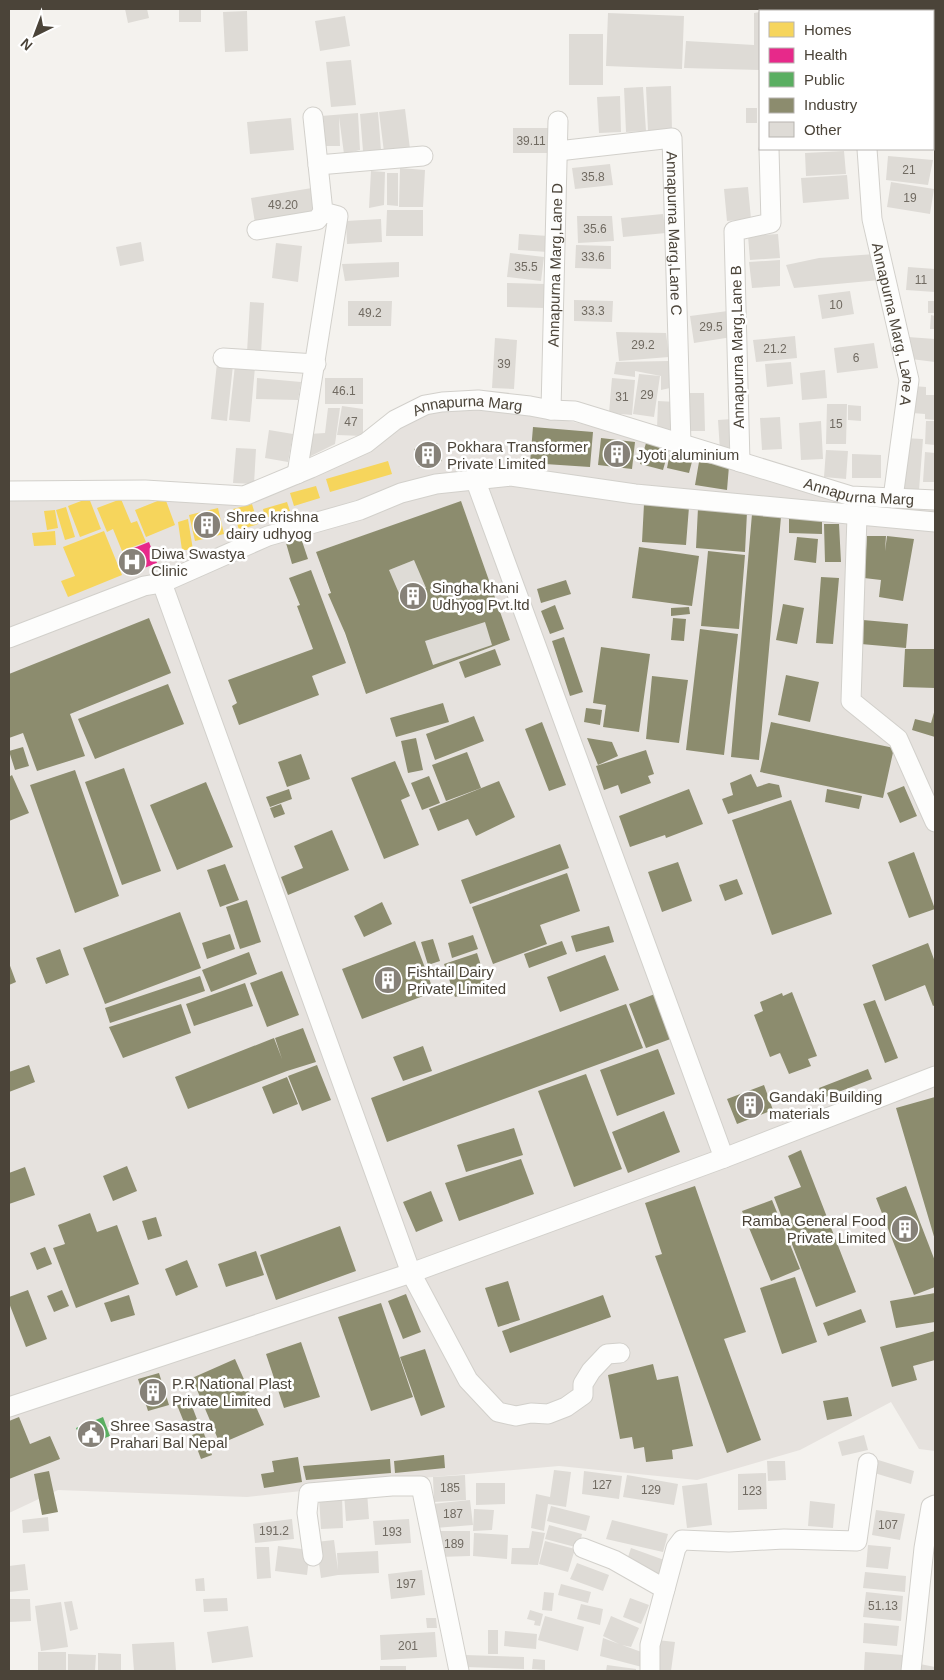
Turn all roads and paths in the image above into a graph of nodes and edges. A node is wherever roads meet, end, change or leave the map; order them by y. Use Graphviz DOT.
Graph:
graph roads {
  1 [pos="313,117"];
  2 [pos="558,121"];
  3 [pos="769,150"];
  4 [pos="867,150"];
  5 [pos="558,151"];
  6 [pos="423,156"];
  7 [pos="318,165"];
  8 [pos="323,212"];
  9 [pos="257,230"];
  10 [pos="223,358"];
  11 [pos="316,364"];
  12 [pos="551,410"];
  13 [pos="681,444"];
  14 [pos="740,462"];
  15 [pos="297,474"];
  16 [pos="475,479"];
  17 [pos="9,491"];
  18 [pos="893,498"];
  19 [pos="935,500"];
  20 [pos="857,516"];
  21 [pos="935,522"];
  22 [pos="162,583"];
  23 [pos="9,638"];
  24 [pos="935,822"];
  25 [pos="935,1076"];
  26 [pos="724,1158"];
  27 [pos="411,1273"];
  28 [pos="620,1353"];
  29 [pos="10,1402"];
  30 [pos="868,1463"];
  31 [pos="935,1506"];
  32 [pos="583,1548"];
  33 [pos="313,1556"];
  34 [pos="665,1589"];
  35 [pos="459,1671"];
  36 [pos="650,1671"];
  37 [pos="911,1671"];
  1 -- 7 [label="street"];
  2 -- 5 [label="street, Annapurna Marg,Lane D"];
  3 -- 14 [label="street, Annapurna Marg,Lane B"];
  4 -- 18 [label="street, Annapurna Marg, Lane A"];
  5 -- 12 [label="street, Annapurna Marg,Lane D"];
  5 -- 13 [label="street, Annapurna Marg,Lane C"];
  6 -- 7 [label="street"];
  7 -- 8 [label="street"];
  8 -- 9 [label="street"];
  8 -- 11 [label="street"];
  10 -- 11 [label="street"];
  11 -- 15 [label="street"];
  12 -- 13 [label="street, Annapurna Marg"];
  12 -- 15 [label="street, Annapurna Marg"];
  13 -- 14 [label="street, Annapurna Marg"];
  14 -- 18 [label="street, Annapurna Marg"];
  15 -- 17 [label="street, Annapurna Marg"];
  16 -- 20 [label="street"];
  16 -- 22 [label="street"];
  16 -- 26 [label="street"];
  18 -- 19 [label="street, Annapurna Marg"];
  20 -- 21 [label="street"];
  20 -- 24 [label="street"];
  22 -- 23 [label="street"];
  22 -- 27 [label="street"];
  25 -- 26 [label="street"];
  26 -- 27 [label="street"];
  27 -- 28 [label="street"];
  27 -- 29 [label="street"];
  30 -- 34 [label="street"];
  31 -- 37 [label="street"];
  32 -- 34 [label="street"];
  33 -- 35 [label="street"];
  34 -- 36 [label="street"];
}
